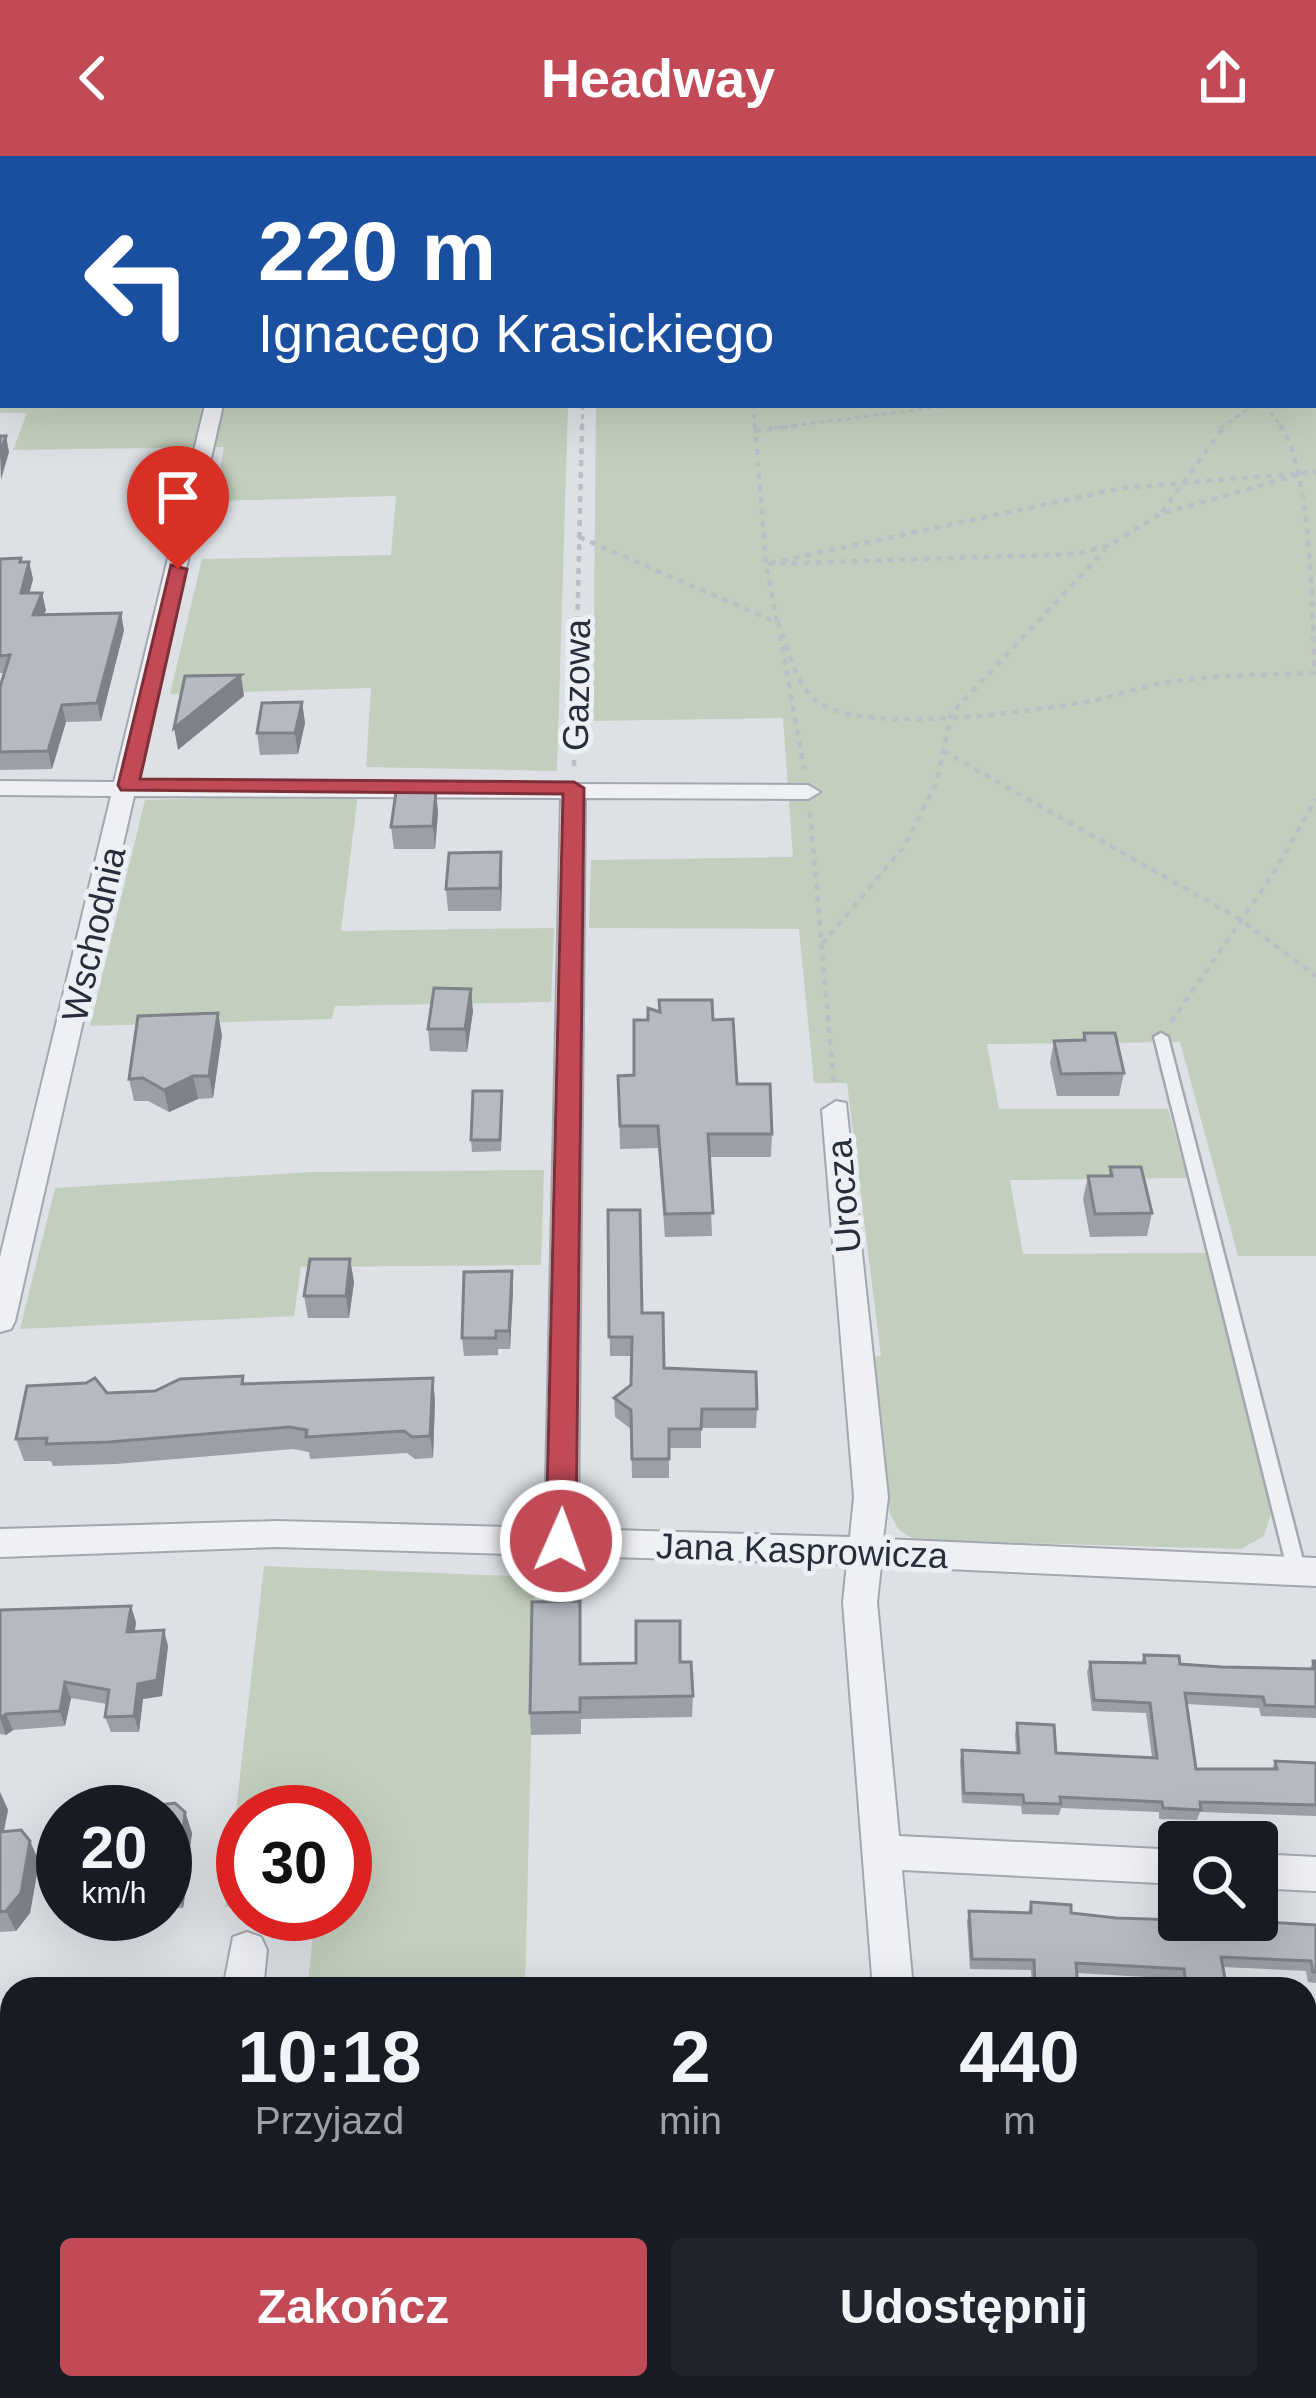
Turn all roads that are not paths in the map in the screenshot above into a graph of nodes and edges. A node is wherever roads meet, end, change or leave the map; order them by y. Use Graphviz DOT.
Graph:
graph roads {
  1 [pos="213,408"];
  2 [pos="128,785"];
  3 [pos="0,788"];
  4 [pos="574,788"];
  5 [pos="808,793"];
  6 [pos="1161,1037"];
  7 [pos="836,1110"];
  8 [pos="0,1321"];
  9 [pos="561,1541"];
  10 [pos="0,1543"];
  11 [pos="863,1552"];
  12 [pos="1307,1572"];
  13 [pos="883,1852"];
  14 [pos="1158,1866"];
  15 [pos="1278,1872"];
  16 [pos="1316,1874"];
  17 [pos="892,1977"];
  1 -- 2 [label="street, Wschodnia"];
  2 -- 3 [label="street"];
  2 -- 4 [label="street"];
  2 -- 8 [label="street, Wschodnia"];
  4 -- 5 [label="street"];
  4 -- 9 [label="street, Gazowa"];
  6 -- 12 [label="lane"];
  7 -- 11 [label="street, Urocza"];
  9 -- 10 [label="street, Jana Kasprowicza"];
  9 -- 11 [label="street, Jana Kasprowicza"];
  11 -- 12 [label="street, Jana Kasprowicza"];
  11 -- 13 [label="street, Urocza"];
  13 -- 14 [label="street"];
  13 -- 17 [label="street, Urocza"];
  15 -- 16 [label="street"];
}
